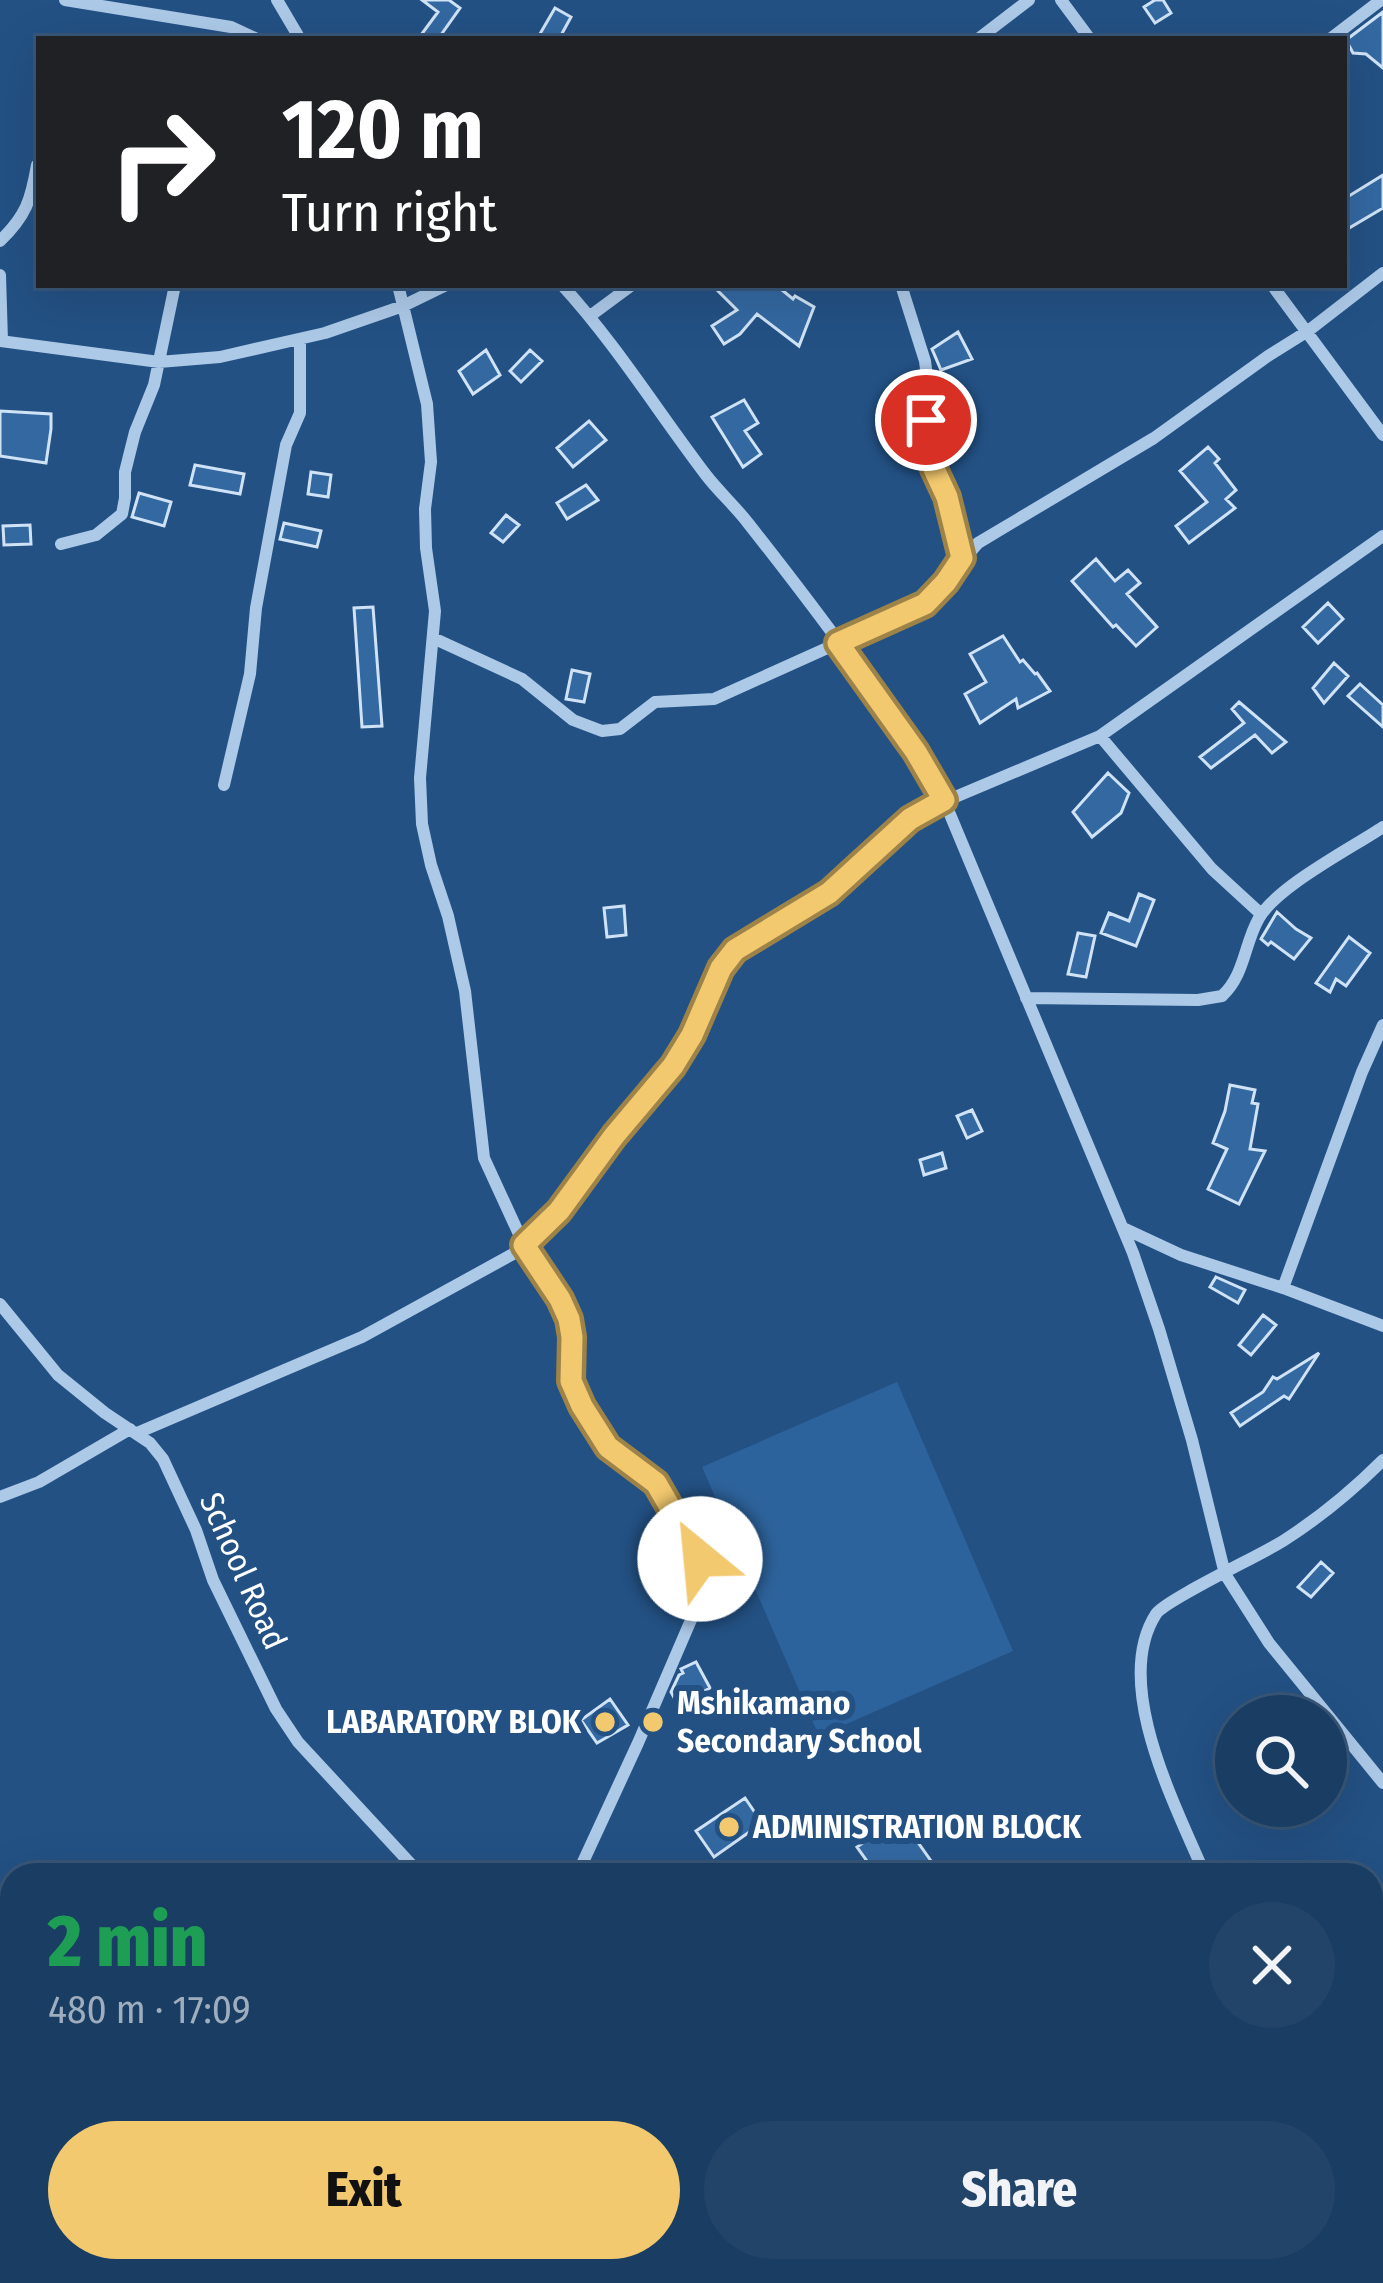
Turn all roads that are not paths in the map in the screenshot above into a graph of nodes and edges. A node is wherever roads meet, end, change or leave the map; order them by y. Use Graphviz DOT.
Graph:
graph roads {
  1 [pos="65,0"];
  2 [pos="277,0"];
  3 [pos="1029,0"];
  4 [pos="1061,0"];
  5 [pos="1381,0"];
  6 [pos="246,36"];
  7 [pos="298,36"];
  8 [pos="981,36"];
  9 [pos="1088,36"];
  10 [pos="1334,36"];
  11 [pos="36,169"];
  12 [pos="0,241"];
  13 [pos="1383,274"];
  14 [pos="0,275"];
  15 [pos="175,288"];
  16 [pos="399,288"];
  17 [pos="440,288"];
  18 [pos="565,288"];
  19 [pos="628,288"];
  20 [pos="902,288"];
  21 [pos="1274,288"];
  22 [pos="403,306"];
  23 [pos="590,316"];
  24 [pos="1308,332"];
  25 [pos="1,341"];
  26 [pos="300,341"];
  27 [pos="159,362"];
  28 [pos="1383,435"];
  29 [pos="1383,536"];
  30 [pos="61,544"];
  31 [pos="962,558"];
  32 [pos="433,638"];
  33 [pos="838,643"];
  34 [pos="1100,736"];
  35 [pos="224,784"];
  36 [pos="944,800"];
  37 [pos="1383,827"];
  38 [pos="1261,914"];
  39 [pos="1025,998"];
  40 [pos="1383,1025"];
  41 [pos="1122,1228"];
  42 [pos="524,1245"];
  43 [pos="1283,1288"];
  44 [pos="0,1304"];
  45 [pos="1383,1326"];
  46 [pos="134,1431"];
  47 [pos="1383,1460"];
  48 [pos="0,1496"];
  49 [pos="1225,1574"];
  50 [pos="1383,1784"];
  51 [pos="410,1863"];
  52 [pos="583,1863"];
  53 [pos="1200,1863"];
  1 -- 6 [label="street"];
  2 -- 7 [label="street"];
  3 -- 8 [label="street"];
  4 -- 9 [label="street"];
  5 -- 10 [label="street"];
  11 -- 12 [label="street"];
  13 -- 24 [label="street"];
  14 -- 25 [label="street"];
  15 -- 27 [label="street"];
  16 -- 22 [label="street"];
  17 -- 22 [label="street"];
  18 -- 23 [label="street"];
  19 -- 23 [label="street"];
  20 -- 31 [label="street"];
  21 -- 24 [label="street"];
  22 -- 26 [label="street"];
  22 -- 32 [label="street"];
  23 -- 33 [label="street"];
  24 -- 28 [label="street"];
  24 -- 31 [label="street"];
  25 -- 27 [label="street"];
  26 -- 27 [label="street"];
  26 -- 35 [label="street"];
  27 -- 30 [label="street"];
  29 -- 34 [label="street"];
  31 -- 33 [label="street"];
  32 -- 33 [label="street"];
  32 -- 42 [label="street"];
  33 -- 36 [label="street"];
  34 -- 36 [label="street"];
  34 -- 38 [label="street"];
  36 -- 39 [label="street"];
  36 -- 42 [label="street"];
  37 -- 38 [label="street"];
  38 -- 39 [label="street"];
  39 -- 41 [label="street"];
  40 -- 43 [label="street"];
  41 -- 43 [label="street"];
  41 -- 49 [label="street"];
  42 -- 46 [label="street"];
  42 -- 52 [label="street"];
  43 -- 45 [label="street"];
  44 -- 46 [label="street, School Road"];
  46 -- 48 [label="street"];
  46 -- 51 [label="street, School Road"];
  47 -- 49 [label="street"];
  49 -- 50 [label="street"];
  49 -- 53 [label="street"];
}
